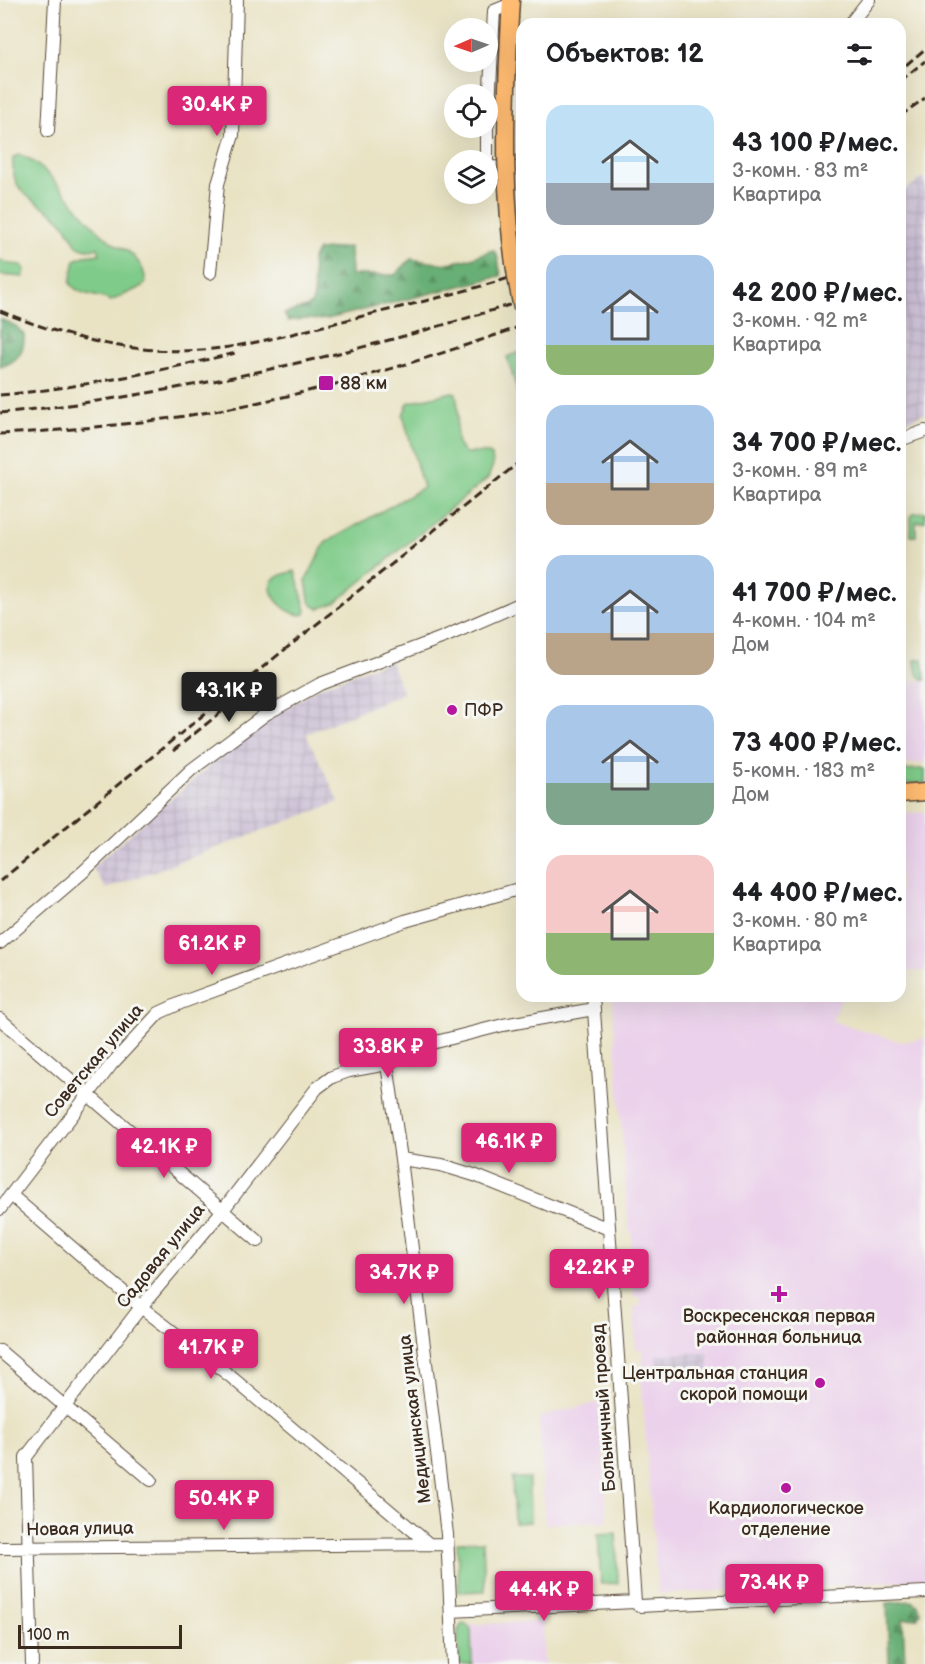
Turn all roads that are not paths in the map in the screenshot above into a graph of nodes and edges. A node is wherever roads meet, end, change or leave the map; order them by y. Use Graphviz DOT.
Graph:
graph roads {
  1 [pos="55,0"];
  2 [pos="237,0"];
  3 [pos="869,0"];
  4 [pos="511,7"];
  5 [pos="855,18"];
  6 [pos="490,84"];
  7 [pos="48,131"];
  8 [pos="498,167"];
  9 [pos="516,168"];
  10 [pos="516,270"];
  11 [pos="210,273"];
  12 [pos="925,431"];
  13 [pos="906,438"];
  14 [pos="516,606"];
  15 [pos="925,792"];
  16 [pos="906,794"];
  17 [pos="516,890"];
  18 [pos="0,943"];
  19 [pos="593,1002"];
  20 [pos="0,1019"];
  21 [pos="387,1064"];
  22 [pos="88,1095"];
  23 [pos="401,1159"];
  24 [pos="12,1195"];
  25 [pos="0,1209"];
  26 [pos="223,1209"];
  27 [pos="609,1229"];
  28 [pos="258,1241"];
  29 [pos="141,1307"];
  30 [pos="0,1351"];
  31 [pos="64,1406"];
  32 [pos="151,1480"];
  33 [pos="429,1544"];
  34 [pos="447,1544"];
  35 [pos="0,1548"];
  36 [pos="28,1548"];
  37 [pos="925,1592"];
  38 [pos="635,1602"];
  39 [pos="451,1611"];
  40 [pos="32,1664"];
  41 [pos="453,1664"];
  1 -- 7 [label="street"];
  2 -- 11 [label="street"];
  3 -- 5 [label="street"];
  4 -- 6 [label="street"];
  4 -- 10 [label="main road, bridge"];
  8 -- 9 [label="street"];
  12 -- 13 [label="street"];
  14 -- 18 [label="street"];
  15 -- 16 [label="main road"];
  17 -- 22 [label="street, Советская улица"];
  19 -- 21 [label="street, Садовая улица"];
  19 -- 27 [label="street, Больничный проезд"];
  20 -- 22 [label="street"];
  21 -- 23 [label="street, Медицинская улица"];
  21 -- 26 [label="street, Садовая улица"];
  22 -- 24 [label="street, Советская улица"];
  22 -- 26 [label="street"];
  23 -- 27 [label="street"];
  23 -- 34 [label="street, Медицинская улица"];
  24 -- 25 [label="street, Советская улица"];
  24 -- 29 [label="street"];
  26 -- 28 [label="street"];
  26 -- 29 [label="street, Садовая улица"];
  27 -- 38 [label="street, Больничный проезд"];
  29 -- 31 [label="street, Садовая улица"];
  29 -- 33 [label="street"];
  30 -- 31 [label="street"];
  31 -- 32 [label="street"];
  31 -- 36 [label="street, Садовая улица"];
  33 -- 34 [label="street, Новая улица"];
  33 -- 36 [label="street, Новая улица"];
  34 -- 39 [label="street, Медицинская улица"];
  35 -- 36 [label="street, Новая улица"];
  36 -- 40 [label="street, Садовая улица"];
  37 -- 38 [label="street"];
  38 -- 39 [label="street"];
  39 -- 41 [label="street, Медицинская улица"];
}
